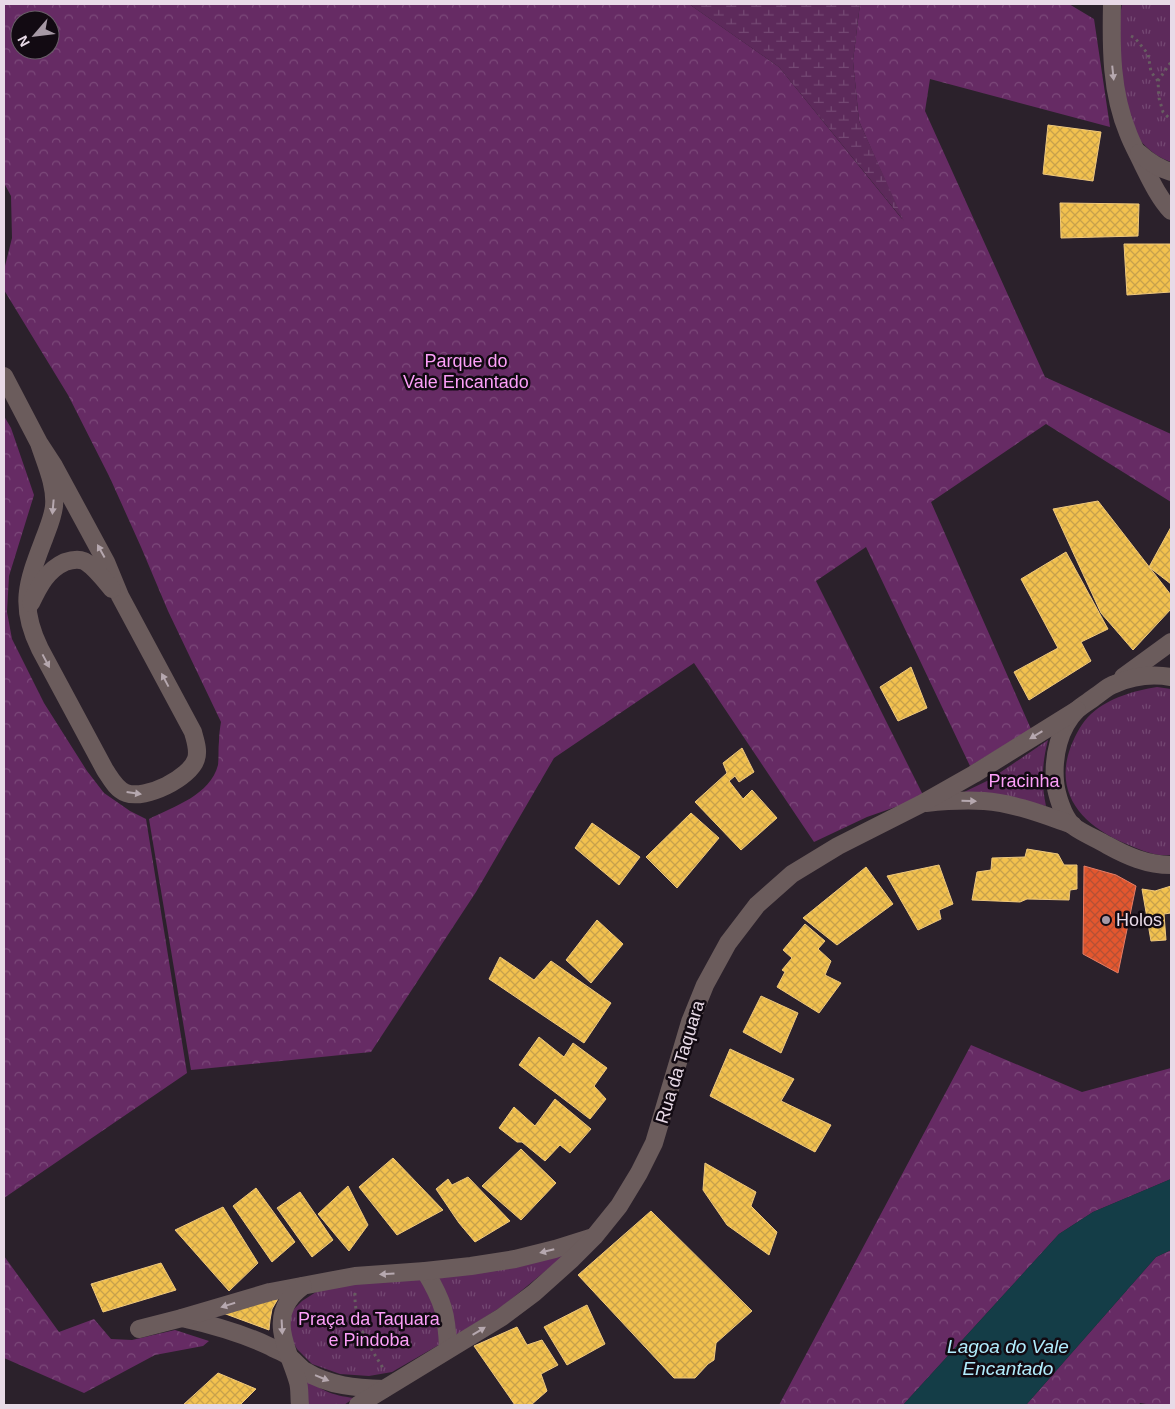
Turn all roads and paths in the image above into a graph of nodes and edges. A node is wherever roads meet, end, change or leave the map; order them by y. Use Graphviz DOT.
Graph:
graph roads {
  1 [pos="1112,4"];
  2 [pos="1111,31"];
  3 [pos="1171,62"];
  4 [pos="1158,81"];
  5 [pos="1171,120"];
  6 [pos="1137,151"];
  7 [pos="1171,172"];
  8 [pos="1171,211"];
  9 [pos="4,376"];
  10 [pos="39,443"];
  11 [pos="120,596"];
  12 [pos="28,609"];
  13 [pos="1171,642"];
  14 [pos="1171,677"];
  15 [pos="1114,684"];
  16 [pos="1078,710"];
  17 [pos="920,804"];
  18 [pos="1072,826"];
  19 [pos="1171,866"];
  20 [pos="594,1236"];
  21 [pos="425,1271"];
  22 [pos="355,1276"];
  23 [pos="303,1286"];
  24 [pos="182,1318"];
  25 [pos="139,1329"];
  26 [pos="448,1349"];
  27 [pos="289,1356"];
  28 [pos="388,1386"];
  29 [pos="300,1405"];
  30 [pos="358,1405"];
  1 -- 2 [label="street"];
  2 -- 4 [label="path"];
  2 -- 6 [label="street, one-way"];
  3 -- 4 [label="path"];
  4 -- 5 [label="path"];
  6 -- 7 [label="street"];
  6 -- 8 [label="street"];
  9 -- 10 [label="street"];
  11 -- 10 [label="street, one-way"];
  10 -- 12 [label="street, one-way"];
  11 -- 12 [label="street"];
  12 -- 11 [label="street, one-way"];
  13 -- 15 [label="street"];
  14 -- 15 [label="street"];
  15 -- 16 [label="street"];
  16 -- 17 [label="street, Rua da Taquara, one-way"];
  16 -- 18 [label="street"];
  17 -- 18 [label="street, one-way"];
  17 -- 20 [label="street, Rua da Taquara"];
  18 -- 19 [label="street"];
  20 -- 21 [label="street, one-way"];
  26 -- 20 [label="street, Rua da Taquara, one-way"];
  21 -- 22 [label="street, one-way"];
  21 -- 26 [label="street"];
  22 -- 23 [label="street"];
  22 -- 28 [label="path"];
  23 -- 24 [label="street, one-way"];
  23 -- 27 [label="street, one-way"];
  24 -- 25 [label="street"];
  24 -- 27 [label="street"];
  26 -- 28 [label="street, Rua da Taquara"];
  27 -- 28 [label="street, one-way"];
  27 -- 29 [label="street"];
  28 -- 30 [label="street, Rua da Taquara"];
}
